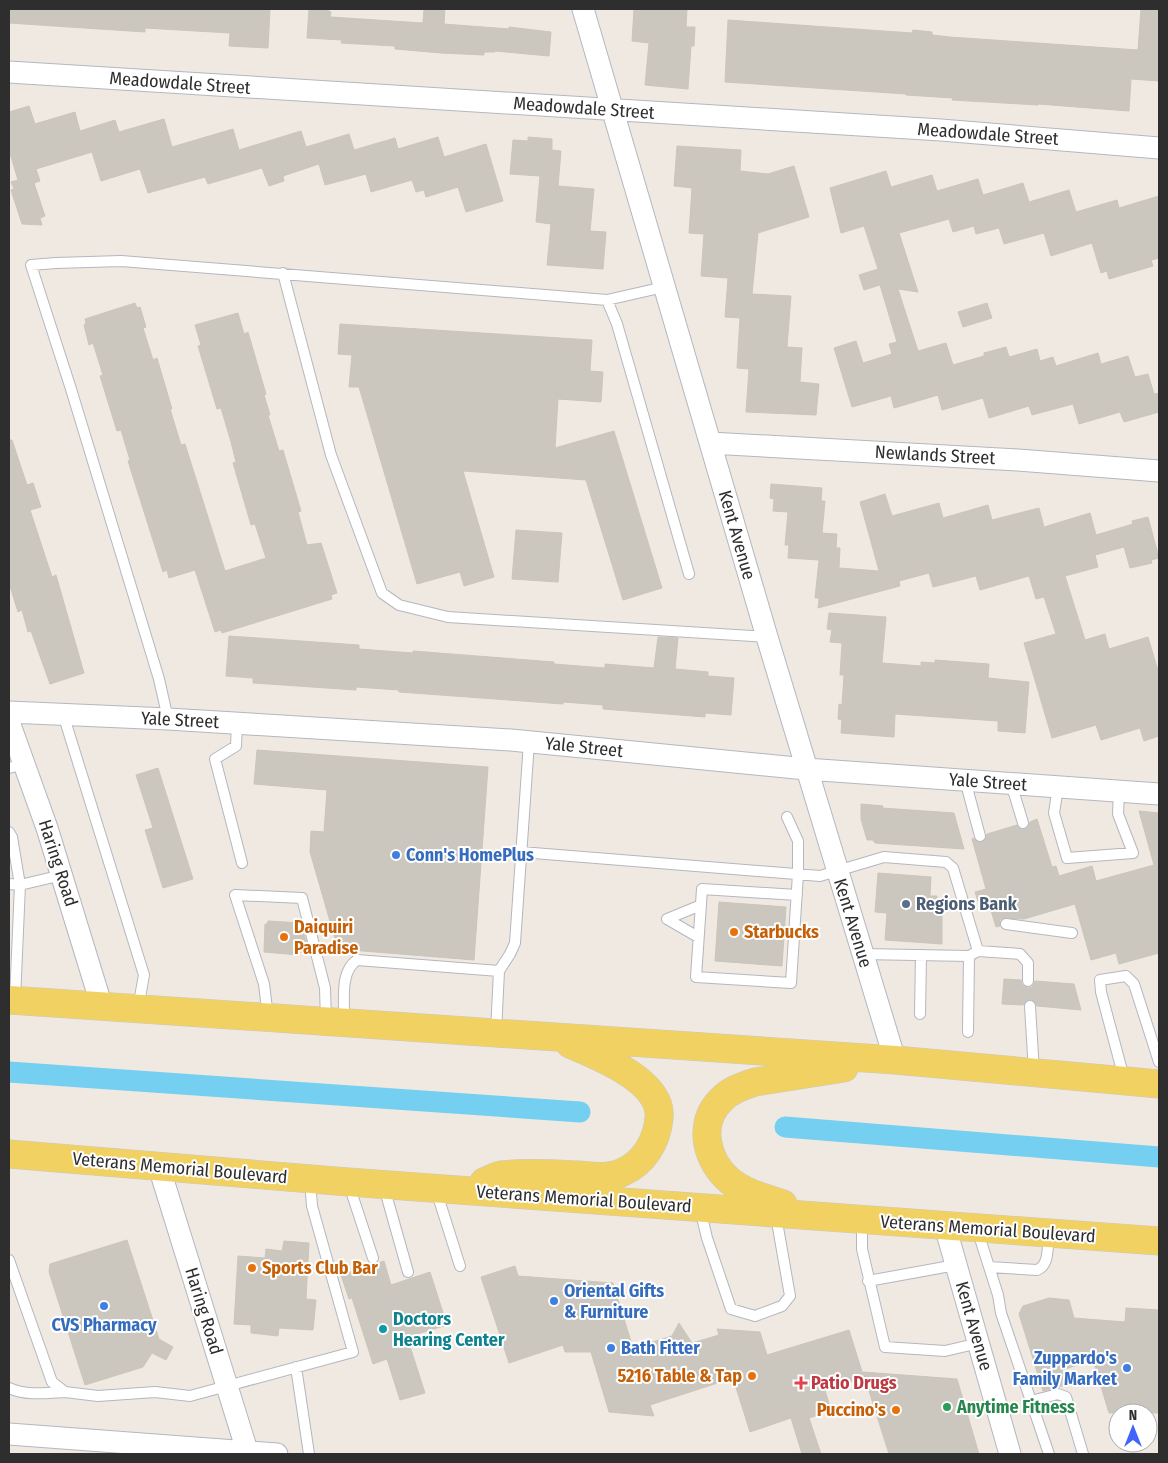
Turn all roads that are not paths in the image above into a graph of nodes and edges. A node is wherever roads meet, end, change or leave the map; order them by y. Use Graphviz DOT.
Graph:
graph roads {
  1 [pos="583,9"];
  2 [pos="9,72"];
  3 [pos="613,110"];
  4 [pos="1159,148"];
  5 [pos="283,274"];
  6 [pos="664,287"];
  7 [pos="608,300"];
  8 [pos="710,443"];
  9 [pos="1159,471"];
  10 [pos="689,574"];
  11 [pos="767,637"];
  12 [pos="9,712"];
  13 [pos="63,714"];
  14 [pos="168,719"];
  15 [pos="9,722"];
  16 [pos="237,723"];
  17 [pos="529,742"];
  18 [pos="16,766"];
  19 [pos="806,769"];
  20 [pos="965,780"];
  21 [pos="1011,783"];
  22 [pos="1058,787"];
  23 [pos="1119,791"];
  24 [pos="1159,794"];
  25 [pos="787,817"];
  26 [pos="1024,823"];
  27 [pos="9,832"];
  28 [pos="980,836"];
  29 [pos="521,852"];
  30 [pos="242,863"];
  31 [pos="837,871"];
  32 [pos="798,874"];
  33 [pos="62,875"];
  34 [pos="14,885"];
  35 [pos="797,895"];
  36 [pos="701,905"];
  37 [pos="1006,924"];
  38 [pos="1072,934"];
  39 [pos="698,937"];
  40 [pos="974,953"];
  41 [pos="862,954"];
  42 [pos="921,955"];
  43 [pos="499,971"];
  44 [pos="1028,980"];
  45 [pos="12,1000"];
  46 [pos="1030,1006"];
  47 [pos="102,1007"];
  48 [pos="138,1009"];
  49 [pos="920,1014"];
  50 [pos="268,1018"];
  51 [pos="335,1022"];
  52 [pos="968,1032"];
  53 [pos="496,1033"];
  54 [pos="554,1037"];
  55 [pos="894,1060"];
  56 [pos="1159,1062"];
  57 [pos="1034,1073"];
  58 [pos="1125,1081"];
  59 [pos="1159,1084"];
  60 [pos="9,1154"];
  61 [pos="159,1168"];
  62 [pos="310,1179"];
  63 [pos="348,1182"];
  64 [pos="383,1184"];
  65 [pos="435,1187"];
  66 [pos="466,1190"];
  67 [pos="700,1208"];
  68 [pos="775,1214"];
  69 [pos="817,1216"];
  70 [pos="862,1220"];
  71 [pos="945,1226"];
  72 [pos="976,1228"];
  73 [pos="1049,1233"];
  74 [pos="1159,1241"];
  75 [pos="373,1258"];
  76 [pos="9,1260"];
  77 [pos="956,1265"];
  78 [pos="460,1266"];
  79 [pos="989,1267"];
  80 [pos="408,1272"];
  81 [pos="868,1282"];
  82 [pos="979,1343"];
  83 [pos="296,1367"];
  84 [pos="227,1385"];
  85 [pos="9,1388"];
  86 [pos="65,1392"];
  87 [pos="1031,1402"];
  88 [pos="9,1434"];
  89 [pos="248,1453"];
  90 [pos="277,1454"];
  91 [pos="309,1454"];
  92 [pos="1010,1454"];
  93 [pos="1049,1454"];
  94 [pos="1083,1454"];
  1 -- 3 [label="street, Kent Avenue"];
  2 -- 3 [label="street, Meadowdale Street"];
  3 -- 4 [label="street, Meadowdale Street"];
  3 -- 6 [label="street, Kent Avenue"];
  5 -- 7 [label="lane"];
  5 -- 11 [label="lane"];
  5 -- 14 [label="lane"];
  6 -- 7 [label="lane"];
  6 -- 8 [label="street, Kent Avenue"];
  7 -- 10 [label="lane"];
  8 -- 9 [label="street, Newlands Street"];
  8 -- 11 [label="street, Kent Avenue"];
  11 -- 19 [label="street, Kent Avenue"];
  12 -- 13 [label="street, Yale Street"];
  13 -- 14 [label="street, Yale Street"];
  13 -- 48 [label="lane"];
  14 -- 16 [label="street, Yale Street"];
  15 -- 18 [label="street, Haring Road"];
  16 -- 17 [label="street, Yale Street"];
  16 -- 30 [label="lane"];
  17 -- 19 [label="street, Yale Street"];
  17 -- 29 [label="lane"];
  18 -- 33 [label="street, Haring Road"];
  19 -- 20 [label="street, Yale Street"];
  19 -- 31 [label="street, Kent Avenue"];
  20 -- 21 [label="street, Yale Street"];
  20 -- 28 [label="lane"];
  21 -- 22 [label="street, Yale Street"];
  21 -- 26 [label="lane"];
  22 -- 23 [label="street, Yale Street"];
  22 -- 23 [label="lane"];
  23 -- 24 [label="street, Yale Street"];
  25 -- 32 [label="lane"];
  27 -- 34 [label="lane"];
  29 -- 32 [label="lane"];
  29 -- 43 [label="lane"];
  31 -- 32 [label="lane"];
  31 -- 40 [label="lane"];
  31 -- 41 [label="street, Kent Avenue"];
  32 -- 35 [label="lane"];
  33 -- 34 [label="lane"];
  33 -- 47 [label="street, Haring Road"];
  34 -- 45 [label="lane"];
  35 -- 36 [label="lane"];
  35 -- 39 [label="lane"];
  36 -- 39 [label="lane"];
  36 -- 39 [label="lane"];
  37 -- 38 [label="lane"];
  40 -- 42 [label="lane"];
  40 -- 44 [label="lane"];
  40 -- 52 [label="lane"];
  41 -- 42 [label="lane"];
  41 -- 55 [label="street, Kent Avenue"];
  42 -- 49 [label="lane"];
  43 -- 51 [label="lane"];
  43 -- 53 [label="lane"];
  45 -- 47 [label="main road"];
  46 -- 57 [label="lane"];
  47 -- 48 [label="main road"];
  48 -- 50 [label="main road"];
  50 -- 51 [label="main road"];
  50 -- 51 [label="lane"];
  51 -- 53 [label="main road"];
  53 -- 54 [label="main road"];
  54 -- 55 [label="main road"];
  54 -- 66 [label="main road"];
  55 -- 57 [label="main road"];
  55 -- 69 [label="main road"];
  56 -- 58 [label="lane"];
  57 -- 58 [label="main road"];
  58 -- 59 [label="main road"];
  60 -- 61 [label="main road, Veterans Memorial Boulevard"];
  61 -- 62 [label="main road, Veterans Memorial Boulevard"];
  61 -- 84 [label="street, Haring Road"];
  62 -- 63 [label="main road, Veterans Memorial Boulevard"];
  62 -- 83 [label="lane"];
  63 -- 64 [label="main road, Veterans Memorial Boulevard"];
  63 -- 75 [label="lane"];
  64 -- 65 [label="main road, Veterans Memorial Boulevard"];
  64 -- 80 [label="lane"];
  65 -- 66 [label="main road, Veterans Memorial Boulevard"];
  65 -- 78 [label="lane"];
  66 -- 67 [label="main road, Veterans Memorial Boulevard"];
  67 -- 68 [label="main road, Veterans Memorial Boulevard"];
  67 -- 68 [label="lane"];
  68 -- 69 [label="main road, Veterans Memorial Boulevard"];
  69 -- 70 [label="main road, Veterans Memorial Boulevard"];
  70 -- 71 [label="main road, Veterans Memorial Boulevard"];
  70 -- 81 [label="lane"];
  71 -- 72 [label="main road, Veterans Memorial Boulevard"];
  71 -- 77 [label="street, Kent Avenue"];
  72 -- 73 [label="main road, Veterans Memorial Boulevard"];
  72 -- 79 [label="lane"];
  73 -- 74 [label="main road, Veterans Memorial Boulevard"];
  73 -- 79 [label="lane"];
  76 -- 86 [label="lane"];
  77 -- 81 [label="lane"];
  77 -- 82 [label="street, Kent Avenue"];
  79 -- 87 [label="lane"];
  81 -- 82 [label="lane"];
  82 -- 92 [label="street, Kent Avenue"];
  83 -- 84 [label="lane"];
  83 -- 91 [label="lane"];
  84 -- 86 [label="lane"];
  84 -- 89 [label="street, Haring Road"];
  85 -- 86 [label="lane"];
  87 -- 93 [label="lane"];
  87 -- 94 [label="lane"];
  88 -- 89 [label="street"];
  89 -- 90 [label="street"];
}
